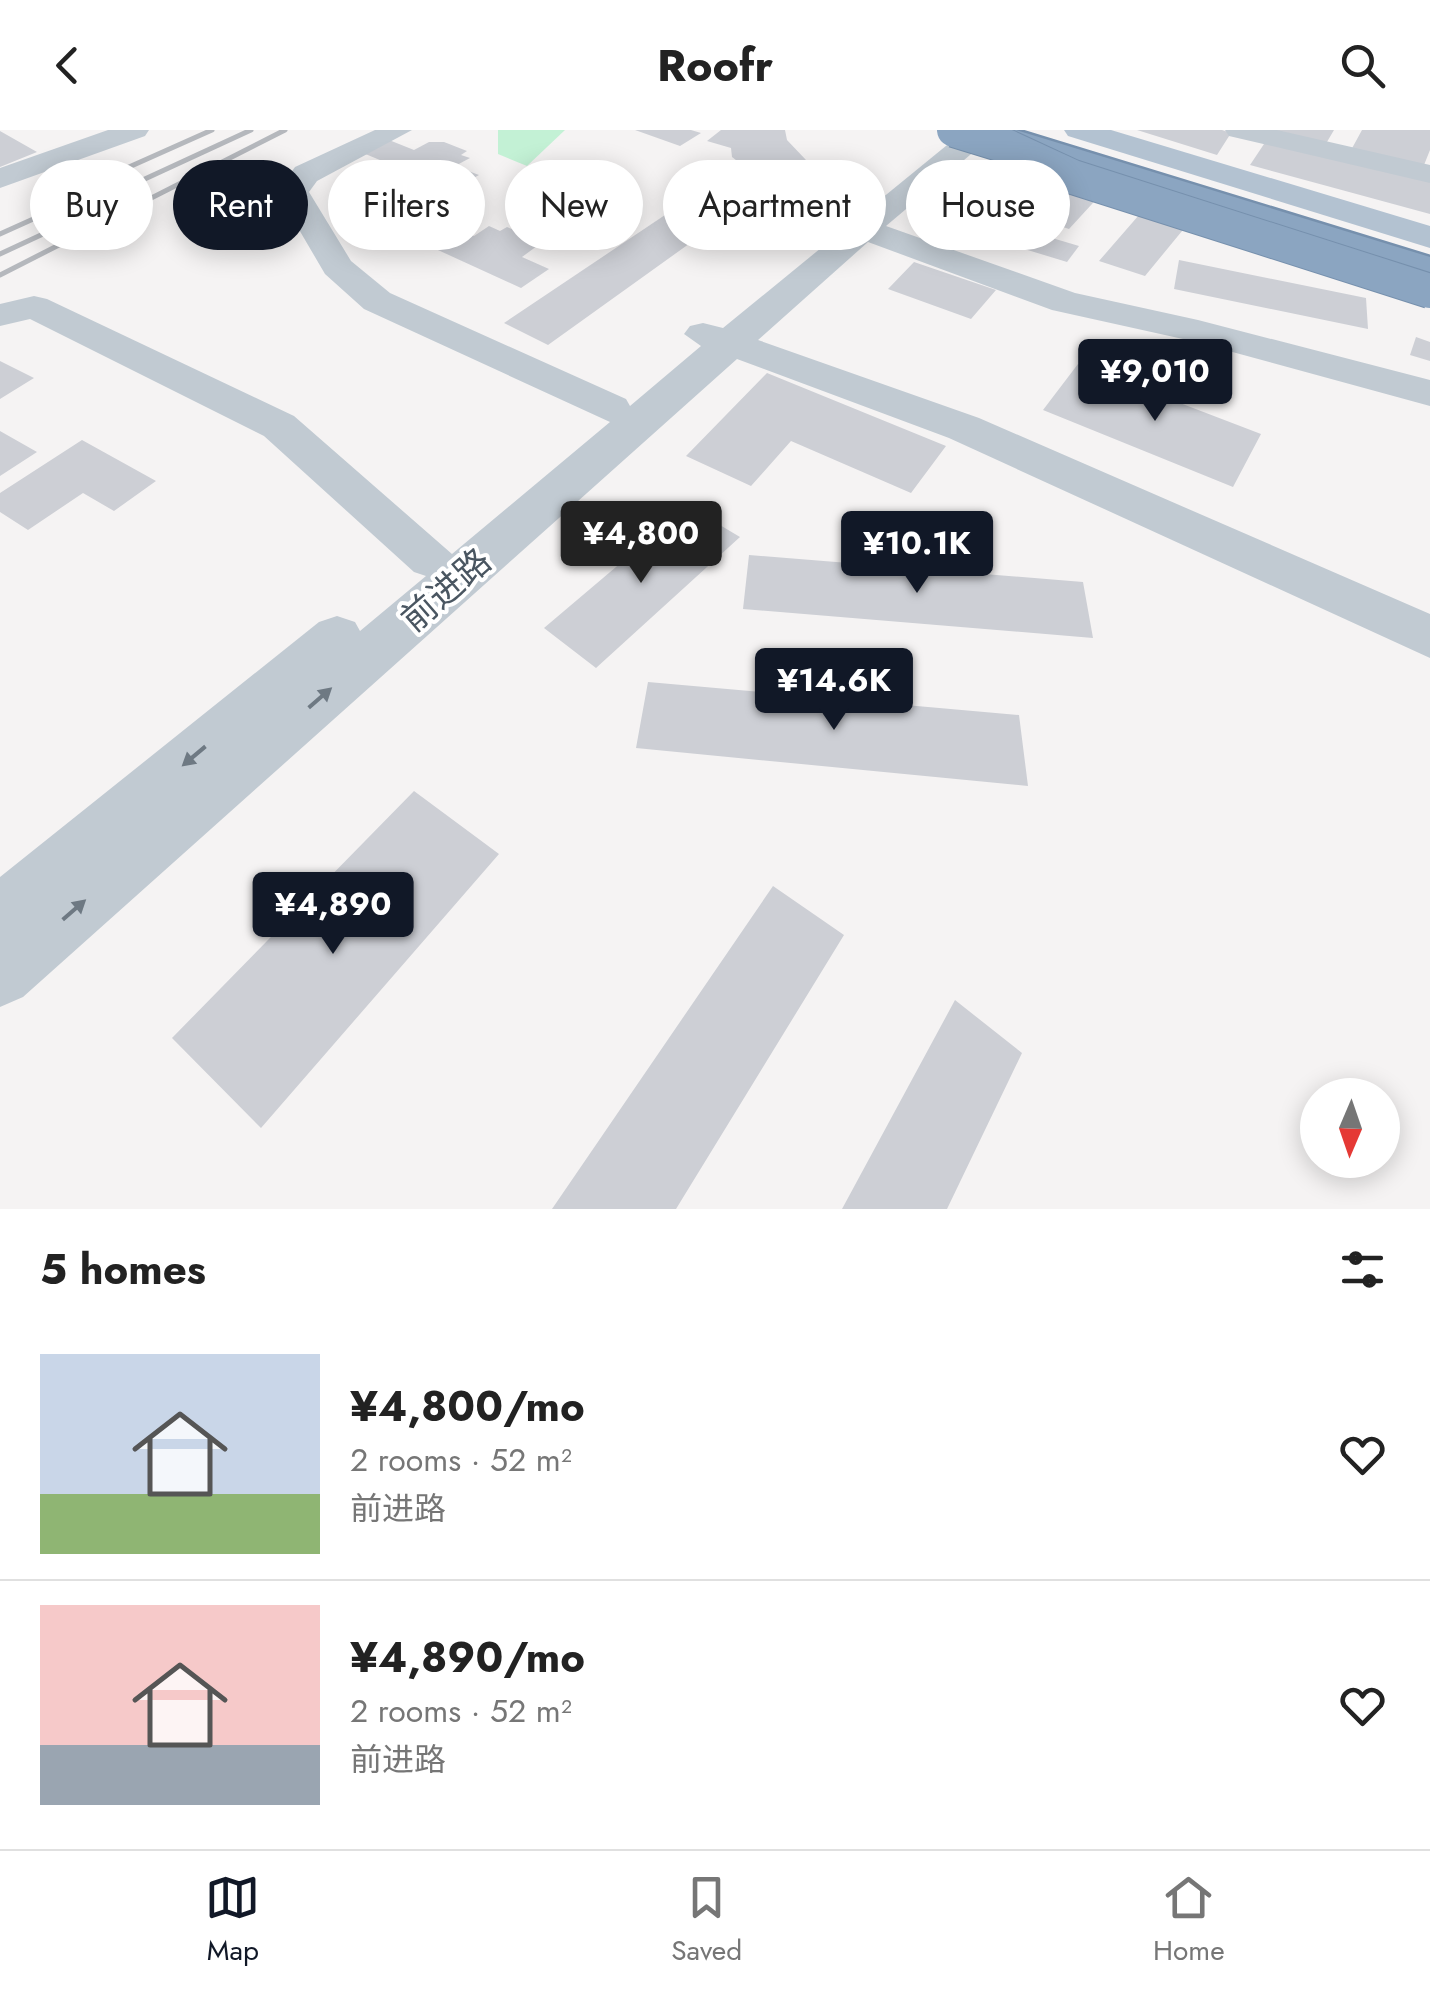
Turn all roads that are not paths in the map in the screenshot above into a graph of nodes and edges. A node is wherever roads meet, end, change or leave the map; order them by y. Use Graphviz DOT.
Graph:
graph roads {
  1 [pos="135,130"];
  2 [pos="398,130"];
  3 [pos="1034,130"];
  4 [pos="1078,130"];
  5 [pos="1243,130"];
  6 [pos="963,131"];
  7 [pos="1107,136"];
  8 [pos="1342,142"];
  9 [pos="1218,172"];
  10 [pos="1430,174"];
  11 [pos="0,179"];
  12 [pos="886,206"];
  13 [pos="1430,237"];
  14 [pos="886,238"];
  15 [pos="834,250"];
  16 [pos="1430,250"];
  17 [pos="1430,269"];
  18 [pos="1430,283"];
  19 [pos="1430,291"];
  20 [pos="0,315"];
  21 [pos="716,338"];
  22 [pos="1430,393"];
  23 [pos="611,408"];
  24 [pos="430,559"];
  25 [pos="1430,636"];
  26 [pos="0,917"];
  27 [pos="0,974"];
  1 -- 11 [label="street"];
  2 -- 23 [label="street"];
  3 -- 16 [label="highway"];
  4 -- 7 [label="main road"];
  5 -- 8 [label="street"];
  5 -- 9 [label="street"];
  6 -- 12 [label="street, 前进路"];
  6 -- 17 [label="highway"];
  6 -- 18 [label="main road"];
  6 -- 19 [label="highway, bridge"];
  6 -- 21 [label="street, 前进路"];
  7 -- 9 [label="main road"];
  8 -- 10 [label="street"];
  9 -- 13 [label="main road"];
  14 -- 22 [label="street"];
  15 -- 21 [label="street, 前进路"];
  20 -- 24 [label="street"];
  21 -- 23 [label="street, 前进路"];
  21 -- 25 [label="street"];
  27 -- 21 [label="street, 前进路, one-way"];
  23 -- 24 [label="street, 前进路"];
  24 -- 26 [label="street, 前进路, one-way"];
}
